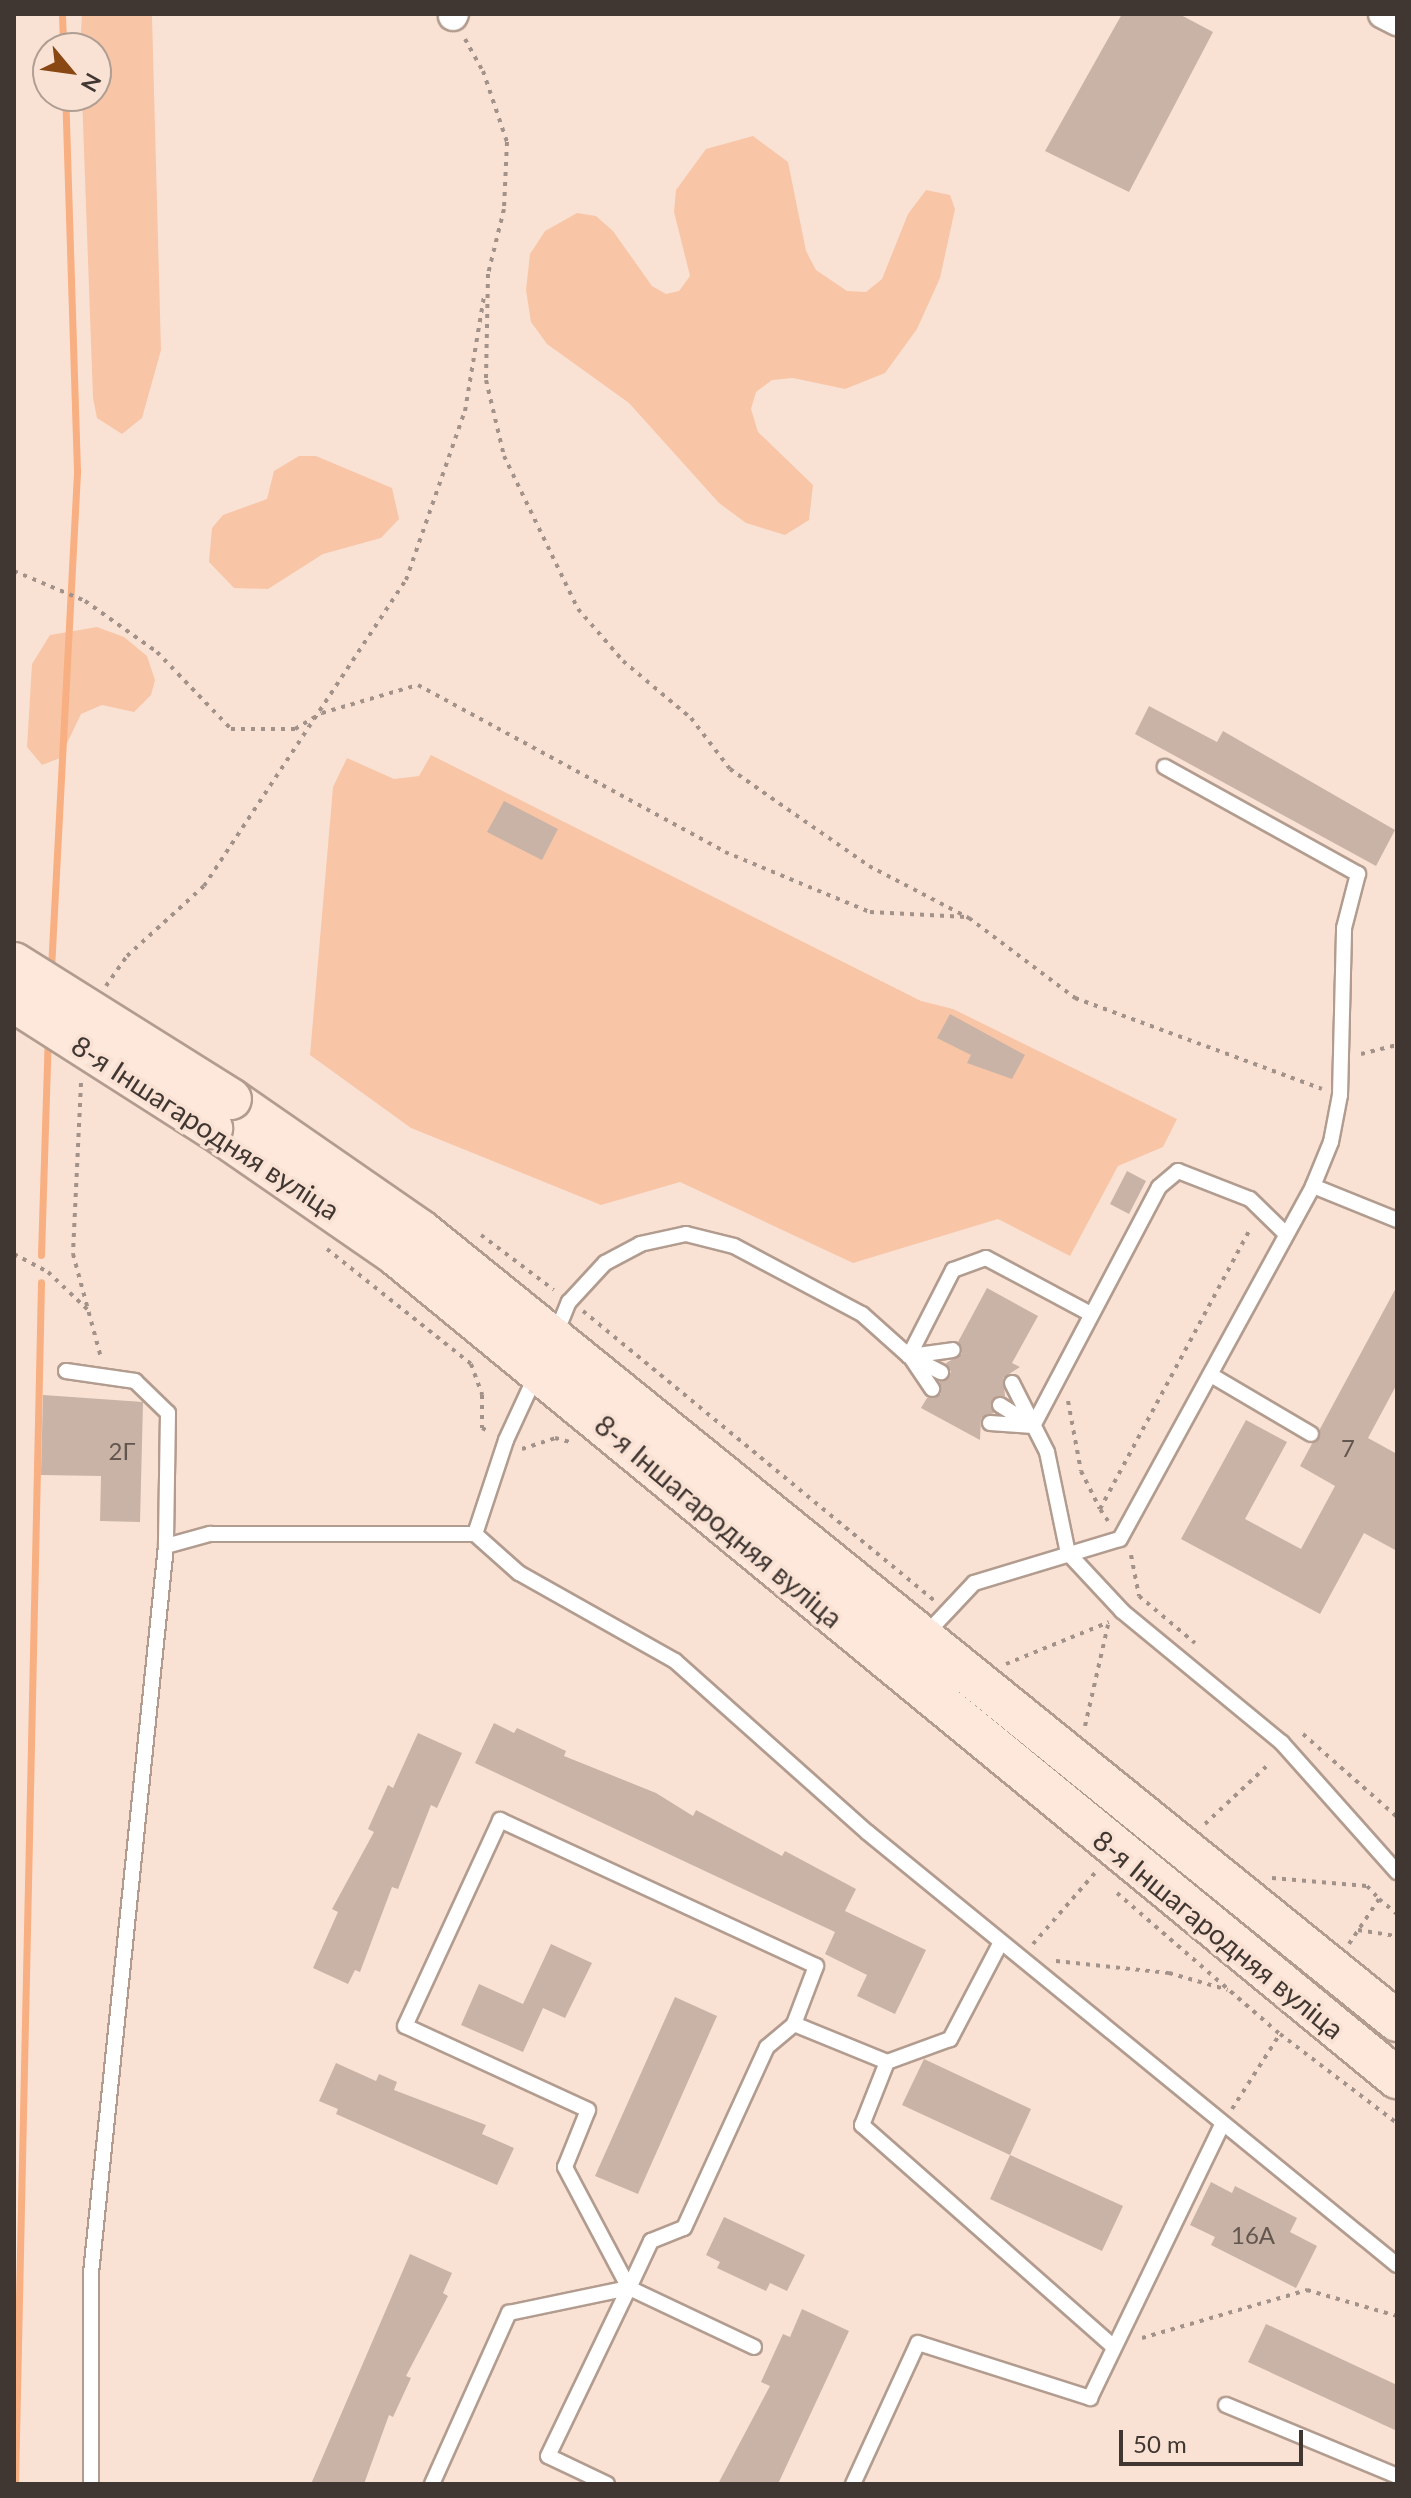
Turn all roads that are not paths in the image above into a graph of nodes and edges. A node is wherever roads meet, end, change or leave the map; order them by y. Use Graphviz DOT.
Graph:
graph roads {
  1 [pos="1383,14"];
  2 [pos="1397,21"];
  3 [pos="1165,767"];
  4 [pos="14,963"];
  5 [pos="14,1002"];
  6 [pos="221,1113"];
  7 [pos="1313,1186"];
  8 [pos="1397,1220"];
  9 [pos="1285,1233"];
  10 [pos="1089,1313"];
  11 [pos="953,1350"];
  12 [pos="546,1354"];
  13 [pos="909,1356"];
  14 [pos="66,1371"];
  15 [pos="941,1372"];
  16 [pos="1211,1375"];
  17 [pos="1012,1383"];
  18 [pos="932,1389"];
  19 [pos="1000,1405"];
  20 [pos="990,1423"];
  21 [pos="1033,1426"];
  22 [pos="1311,1434"];
  23 [pos="475,1534"];
  24 [pos="166,1546"];
  25 [pos="1068,1553"];
  26 [pos="925,1634"];
  27 [pos="898,1669"];
  28 [pos="1397,1872"];
  29 [pos="1001,1942"];
  30 [pos="1397,2021"];
  31 [pos="794,2024"];
  32 [pos="887,2062"];
  33 [pos="1397,2078"];
  34 [pos="1222,2125"];
  35 [pos="1397,2265"];
  36 [pos="629,2288"];
  37 [pos="1113,2346"];
  38 [pos="754,2347"];
  39 [pos="1226,2405"];
  40 [pos="1397,2476"];
  41 [pos="91,2484"];
  42 [pos="432,2484"];
  43 [pos="607,2484"];
  44 [pos="853,2484"];
  1 -- 2 [label="street"];
  3 -- 7 [label="lane"];
  4 -- 6 [label="main road, 8-я Іншагародняя вуліца, bridge"];
  5 -- 6 [label="main road, 8-я Іншагародняя вуліца, bridge"];
  6 -- 12 [label="main road, 8-я Іншагародняя вуліца"];
  7 -- 8 [label="lane"];
  7 -- 9 [label="lane"];
  9 -- 10 [label="lane"];
  9 -- 16 [label="lane"];
  10 -- 13 [label="lane"];
  10 -- 21 [label="lane"];
  11 -- 13 [label="lane"];
  12 -- 13 [label="lane"];
  12 -- 23 [label="lane"];
  12 -- 26 [label="main road, 8-я Іншагародняя вуліца"];
  12 -- 27 [label="main road, 8-я Іншагародняя вуліца"];
  13 -- 15 [label="lane"];
  13 -- 18 [label="lane"];
  14 -- 24 [label="lane"];
  16 -- 22 [label="lane"];
  16 -- 25 [label="lane"];
  17 -- 21 [label="lane"];
  19 -- 21 [label="lane"];
  20 -- 21 [label="lane"];
  21 -- 25 [label="lane"];
  23 -- 24 [label="lane"];
  23 -- 29 [label="lane"];
  24 -- 41 [label="lane"];
  25 -- 26 [label="lane"];
  25 -- 28 [label="lane"];
  26 -- 27 [label="main road"];
  26 -- 30 [label="main road, 8-я Іншагародняя вуліца"];
  27 -- 33 [label="main road, 8-я Іншагародняя вуліца"];
  29 -- 32 [label="lane"];
  29 -- 34 [label="lane"];
  31 -- 32 [label="lane"];
  31 -- 36 [label="lane"];
  31 -- 36 [label="lane"];
  32 -- 37 [label="lane"];
  34 -- 35 [label="lane"];
  34 -- 37 [label="lane"];
  36 -- 38 [label="lane"];
  36 -- 42 [label="lane"];
  36 -- 43 [label="lane"];
  37 -- 44 [label="lane"];
  39 -- 40 [label="lane"];
}
